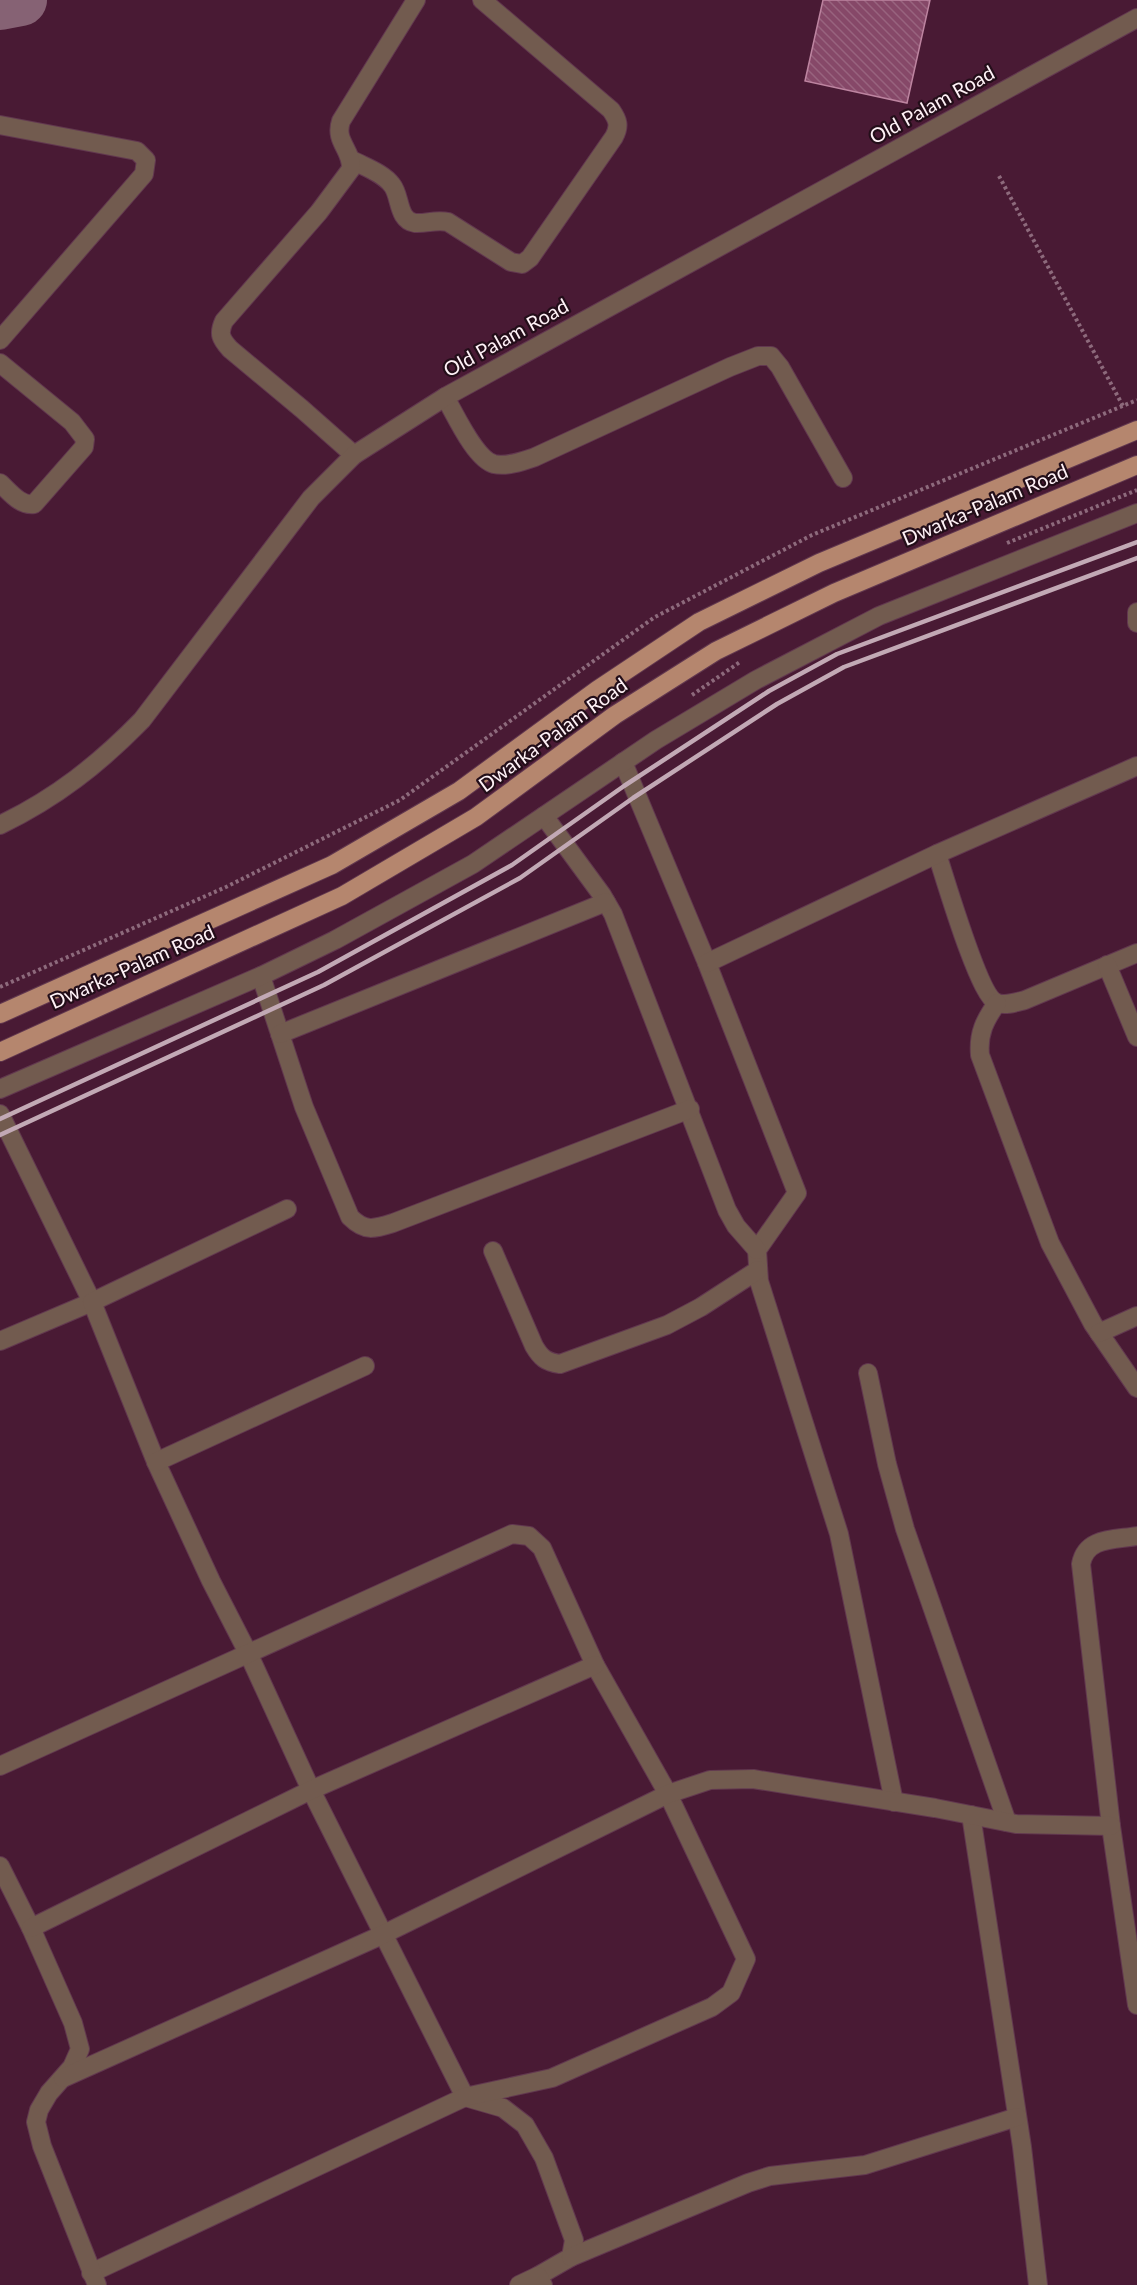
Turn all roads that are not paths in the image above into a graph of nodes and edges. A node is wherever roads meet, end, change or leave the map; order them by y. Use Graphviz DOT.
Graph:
graph roads {
  1 [pos="416,0"];
  2 [pos="482,0"];
  3 [pos="1137,18"];
  4 [pos="0,125"];
  5 [pos="352,160"];
  6 [pos="0,340"];
  7 [pos="0,363"];
  8 [pos="445,397"];
  9 [pos="1137,430"];
  10 [pos="354,455"];
  11 [pos="1137,465"];
  12 [pos="843,477"];
  13 [pos="0,483"];
  14 [pos="1137,513"];
  15 [pos="1137,612"];
  16 [pos="1137,623"];
  17 [pos="623,762"];
  18 [pos="1137,766"];
  19 [pos="544,816"];
  20 [pos="0,825"];
  21 [pos="938,854"];
  22 [pos="606,902"];
  23 [pos="1137,953"];
  24 [pos="707,963"];
  25 [pos="1107,965"];
  26 [pos="261,976"];
  27 [pos="997,1003"];
  28 [pos="0,1014"];
  29 [pos="280,1034"];
  30 [pos="1137,1037"];
  31 [pos="0,1052"];
  32 [pos="0,1089"];
  33 [pos="690,1109"];
  34 [pos="0,1114"];
  35 [pos="287,1209"];
  36 [pos="758,1250"];
  37 [pos="493,1251"];
  38 [pos="758,1270"];
  39 [pos="92,1302"];
  40 [pos="1137,1317"];
  41 [pos="1099,1333"];
  42 [pos="0,1341"];
  43 [pos="365,1366"];
  44 [pos="868,1373"];
  45 [pos="1137,1388"];
  46 [pos="156,1462"];
  47 [pos="1137,1536"];
  48 [pos="249,1655"];
  49 [pos="594,1665"];
  50 [pos="0,1766"];
  51 [pos="311,1790"];
  52 [pos="668,1794"];
  53 [pos="894,1802"];
  54 [pos="971,1815"];
  55 [pos="1007,1822"];
  56 [pos="1111,1826"];
  57 [pos="0,1866"];
  58 [pos="31,1928"];
  59 [pos="382,1935"];
  60 [pos="1137,2005"];
  61 [pos="63,2078"];
  62 [pos="465,2097"];
  63 [pos="1017,2117"];
  64 [pos="571,2257"];
  65 [pos="94,2279"];
  66 [pos="540,2280"];
  67 [pos="519,2285"];
  68 [pos="1038,2285"];
  1 -- 5 [label="street"];
  2 -- 5 [label="street"];
  3 -- 8 [label="street, Old Palam Road"];
  4 -- 6 [label="street"];
  5 -- 10 [label="street"];
  7 -- 13 [label="street"];
  8 -- 10 [label="street, Old Palam Road"];
  8 -- 12 [label="street"];
  9 -- 28 [label="main road, Dwarka-Palam Road"];
  10 -- 20 [label="street, Old Palam Road"];
  11 -- 31 [label="main road, Dwarka-Palam Road"];
  14 -- 17 [label="street"];
  15 -- 16 [label="street"];
  17 -- 19 [label="street"];
  17 -- 24 [label="street"];
  18 -- 21 [label="street"];
  19 -- 22 [label="street"];
  19 -- 26 [label="street"];
  21 -- 24 [label="street"];
  21 -- 27 [label="street"];
  22 -- 29 [label="street"];
  22 -- 33 [label="street"];
  23 -- 25 [label="street"];
  24 -- 36 [label="street"];
  25 -- 27 [label="street"];
  25 -- 30 [label="street"];
  26 -- 29 [label="street"];
  26 -- 32 [label="street"];
  27 -- 41 [label="street"];
  29 -- 33 [label="street"];
  33 -- 36 [label="street"];
  34 -- 39 [label="street"];
  35 -- 39 [label="street"];
  36 -- 38 [label="street"];
  37 -- 38 [label="street"];
  38 -- 53 [label="street"];
  39 -- 42 [label="street"];
  39 -- 46 [label="street"];
  40 -- 41 [label="street"];
  41 -- 45 [label="street"];
  43 -- 46 [label="street"];
  44 -- 55 [label="street"];
  46 -- 48 [label="street"];
  47 -- 56 [label="street"];
  48 -- 49 [label="street"];
  48 -- 50 [label="street"];
  48 -- 51 [label="street"];
  49 -- 51 [label="street"];
  49 -- 52 [label="street"];
  51 -- 58 [label="street"];
  51 -- 59 [label="street"];
  52 -- 53 [label="street"];
  52 -- 59 [label="street"];
  52 -- 62 [label="street"];
  53 -- 54 [label="street"];
  54 -- 55 [label="street"];
  54 -- 63 [label="street"];
  55 -- 56 [label="street"];
  56 -- 60 [label="street"];
  57 -- 58 [label="street"];
  58 -- 61 [label="street"];
  59 -- 61 [label="street"];
  59 -- 62 [label="street"];
  61 -- 65 [label="street"];
  62 -- 64 [label="street"];
  62 -- 65 [label="street"];
  63 -- 64 [label="street"];
  63 -- 68 [label="street"];
  64 -- 66 [label="street"];
  66 -- 67 [label="street"];
}
